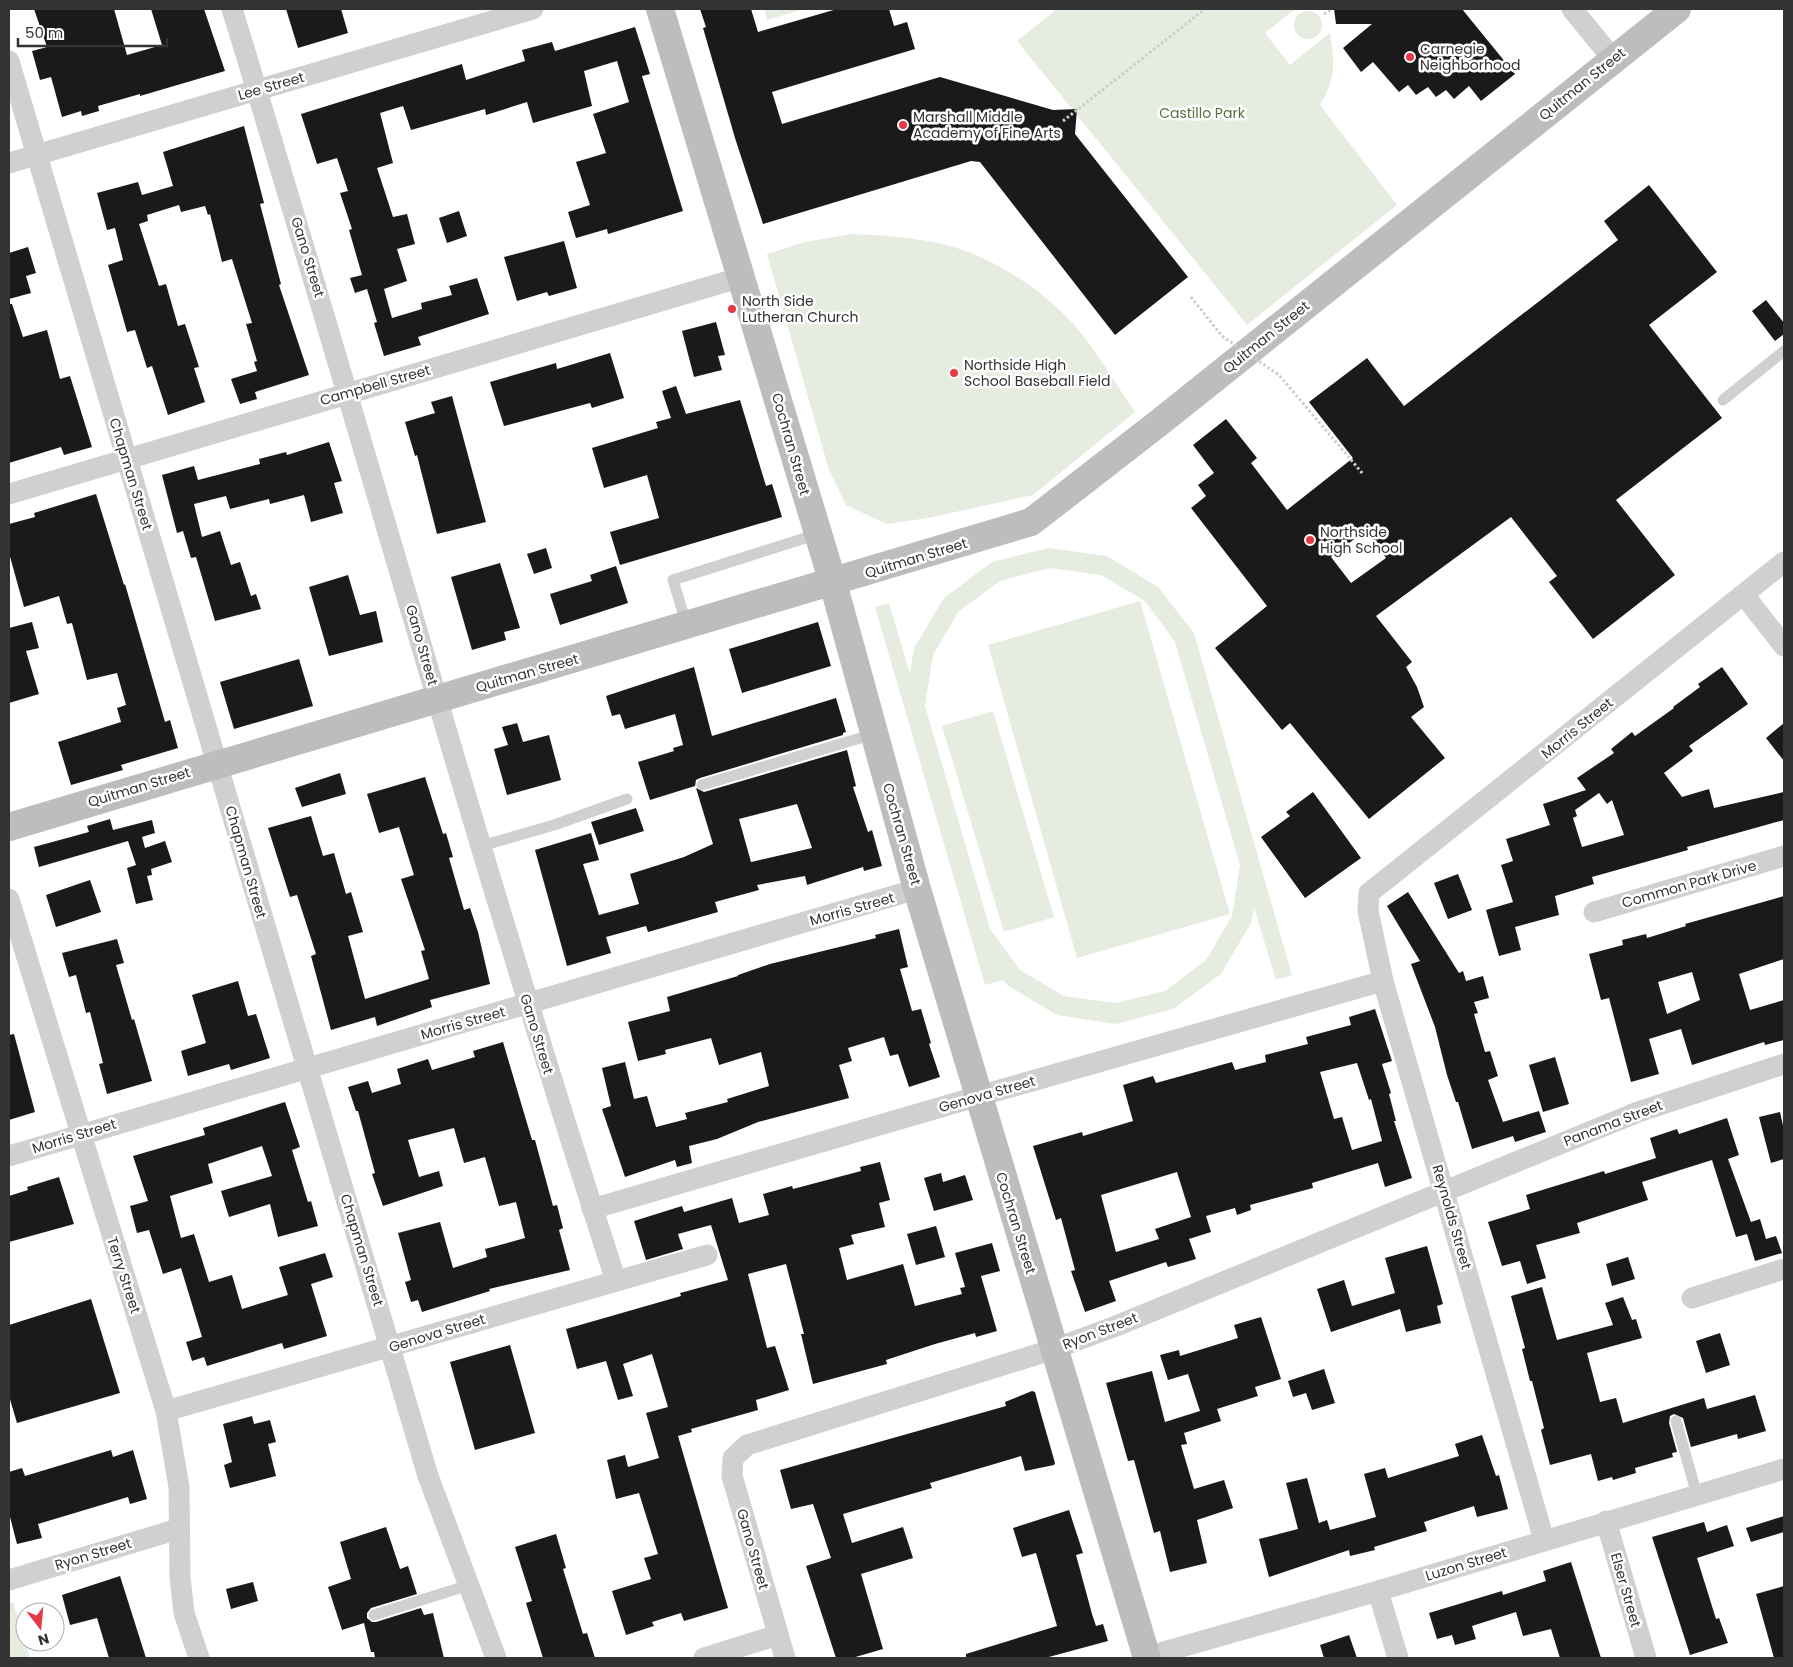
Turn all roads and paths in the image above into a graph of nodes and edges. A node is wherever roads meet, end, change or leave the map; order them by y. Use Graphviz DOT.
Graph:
graph roads {
  1 [pos="232,9"];
  2 [pos="533,9"];
  3 [pos="660,9"];
  4 [pos="1205,9"];
  5 [pos="1332,9"];
  6 [pos="1572,9"];
  7 [pos="1677,9"];
  8 [pos="1324,14"];
  9 [pos="1613,59"];
  10 [pos="9,61"];
  11 [pos="257,90"];
  12 [pos="1063,121"];
  13 [pos="37,155"];
  14 [pos="9,163"];
  15 [pos="742,278"];
  16 [pos="1192,298"];
  17 [pos="1784,351"];
  18 [pos="349,393"];
  19 [pos="1723,400"];
  20 [pos="126,459"];
  21 [pos="1363,474"];
  22 [pos="9,494"];
  23 [pos="818,534"];
  24 [pos="1784,562"];
  25 [pos="832,583"];
  26 [pos="1744,595"];
  27 [pos="687,626"];
  28 [pos="1784,646"];
  29 [pos="438,699"];
  30 [pos="874,734"];
  31 [pos="217,764"];
  32 [pos="702,785"];
  33 [pos="627,799"];
  34 [pos="9,827"];
  35 [pos="481,846"];
  36 [pos="1784,856"];
  37 [pos="917,889"];
  38 [pos="1369,893"];
  39 [pos="9,899"];
  40 [pos="1594,912"];
  41 [pos="1383,981"];
  42 [pos="527,1004"];
  43 [pos="1784,1064"];
  44 [pos="307,1068"];
  45 [pos="979,1096"];
  46 [pos="79,1135"];
  47 [pos="9,1156"];
  48 [pos="1444,1190"];
  49 [pos="592,1209"];
  50 [pos="707,1255"];
  51 [pos="1784,1269"];
  52 [pos="616,1281"];
  53 [pos="1692,1298"];
  54 [pos="392,1347"];
  55 [pos="1054,1349"];
  56 [pos="166,1411"];
  57 [pos="1676,1421"];
  58 [pos="747,1445"];
  59 [pos="1784,1469"];
  60 [pos="1697,1494"];
  61 [pos="1606,1521"];
  62 [pos="178,1529"];
  63 [pos="1544,1540"];
  64 [pos="9,1580"];
  65 [pos="469,1585"];
  66 [pos="1378,1591"];
  67 [pos="374,1615"];
  68 [pos="778,1635"];
  69 [pos="199,1658"];
  70 [pos="496,1658"];
  71 [pos="704,1658"];
  72 [pos="785,1658"];
  73 [pos="1147,1658"];
  74 [pos="1398,1658"];
  75 [pos="1646,1658"];
  1 -- 11 [label="street, Gano Street"];
  2 -- 11 [label="street, Lee Street"];
  3 -- 15 [label="main road, Cochran Street"];
  4 -- 12 [label="path"];
  5 -- 8 [label="path"];
  6 -- 9 [label="street"];
  7 -- 9 [label="main road, Quitman Street"];
  9 -- 25 [label="main road, Quitman Street"];
  10 -- 13 [label="street, Chapman Street"];
  11 -- 13 [label="street, Lee Street"];
  11 -- 18 [label="street, Gano Street"];
  13 -- 14 [label="street, Lee Street"];
  13 -- 20 [label="street, Chapman Street"];
  15 -- 18 [label="street, Campbell Street"];
  15 -- 23 [label="main road, Cochran Street"];
  16 -- 21 [label="path, bridge"];
  17 -- 19 [label="lane"];
  18 -- 20 [label="street, Campbell Street"];
  18 -- 29 [label="street, Gano Street"];
  20 -- 22 [label="street, Campbell Street"];
  20 -- 31 [label="street, Chapman Street"];
  23 -- 25 [label="main road, Cochran Street"];
  23 -- 27 [label="lane"];
  24 -- 26 [label="street, Morris Street"];
  25 -- 27 [label="main road, Quitman Street"];
  25 -- 30 [label="main road, Cochran Street"];
  26 -- 28 [label="street"];
  26 -- 38 [label="street, Morris Street"];
  27 -- 29 [label="main road, Quitman Street"];
  29 -- 31 [label="main road, Quitman Street"];
  29 -- 35 [label="street, Gano Street"];
  30 -- 32 [label="lane"];
  30 -- 37 [label="main road, Cochran Street"];
  31 -- 34 [label="main road, Quitman Street"];
  31 -- 44 [label="street, Chapman Street"];
  33 -- 35 [label="lane"];
  35 -- 42 [label="street, Gano Street"];
  36 -- 40 [label="street, Common Park Drive"];
  37 -- 42 [label="street, Morris Street"];
  37 -- 45 [label="main road, Cochran Street"];
  38 -- 41 [label="street, Reynolds Street"];
  39 -- 46 [label="street, Terry Street"];
  41 -- 45 [label="street, Genova Street"];
  41 -- 48 [label="street, Reynolds Street"];
  42 -- 44 [label="street, Morris Street"];
  42 -- 49 [label="street, Gano Street"];
  43 -- 48 [label="street, Panama Street"];
  44 -- 46 [label="street, Morris Street"];
  44 -- 54 [label="street, Chapman Street"];
  45 -- 49 [label="street, Genova Street"];
  45 -- 55 [label="main road, Cochran Street"];
  46 -- 47 [label="street, Morris Street"];
  46 -- 56 [label="street, Terry Street"];
  48 -- 55 [label="street, Ryon Street"];
  48 -- 63 [label="street, Reynolds Street"];
  49 -- 52 [label="street, Gano Street"];
  50 -- 52 [label="street, Genova Street"];
  51 -- 53 [label="street"];
  52 -- 54 [label="street, Genova Street"];
  54 -- 56 [label="street, Genova Street"];
  54 -- 65 [label="street, Chapman Street"];
  55 -- 58 [label="street, Ryon Street"];
  55 -- 73 [label="main road, Cochran Street"];
  56 -- 62 [label="street, Terry Street"];
  57 -- 60 [label="lane"];
  58 -- 68 [label="street, Gano Street"];
  59 -- 60 [label="street, Luzon Street"];
  60 -- 61 [label="street, Luzon Street"];
  61 -- 63 [label="street, Luzon Street"];
  61 -- 75 [label="street, Elser Street"];
  62 -- 64 [label="street, Ryon Street"];
  62 -- 69 [label="street, Terry Street"];
  63 -- 66 [label="street, Luzon Street"];
  65 -- 67 [label="lane"];
  65 -- 70 [label="street, Chapman Street"];
  66 -- 73 [label="street, Luzon Street"];
  66 -- 74 [label="street"];
  68 -- 71 [label="street"];
  68 -- 72 [label="street, Gano Street"];
}
